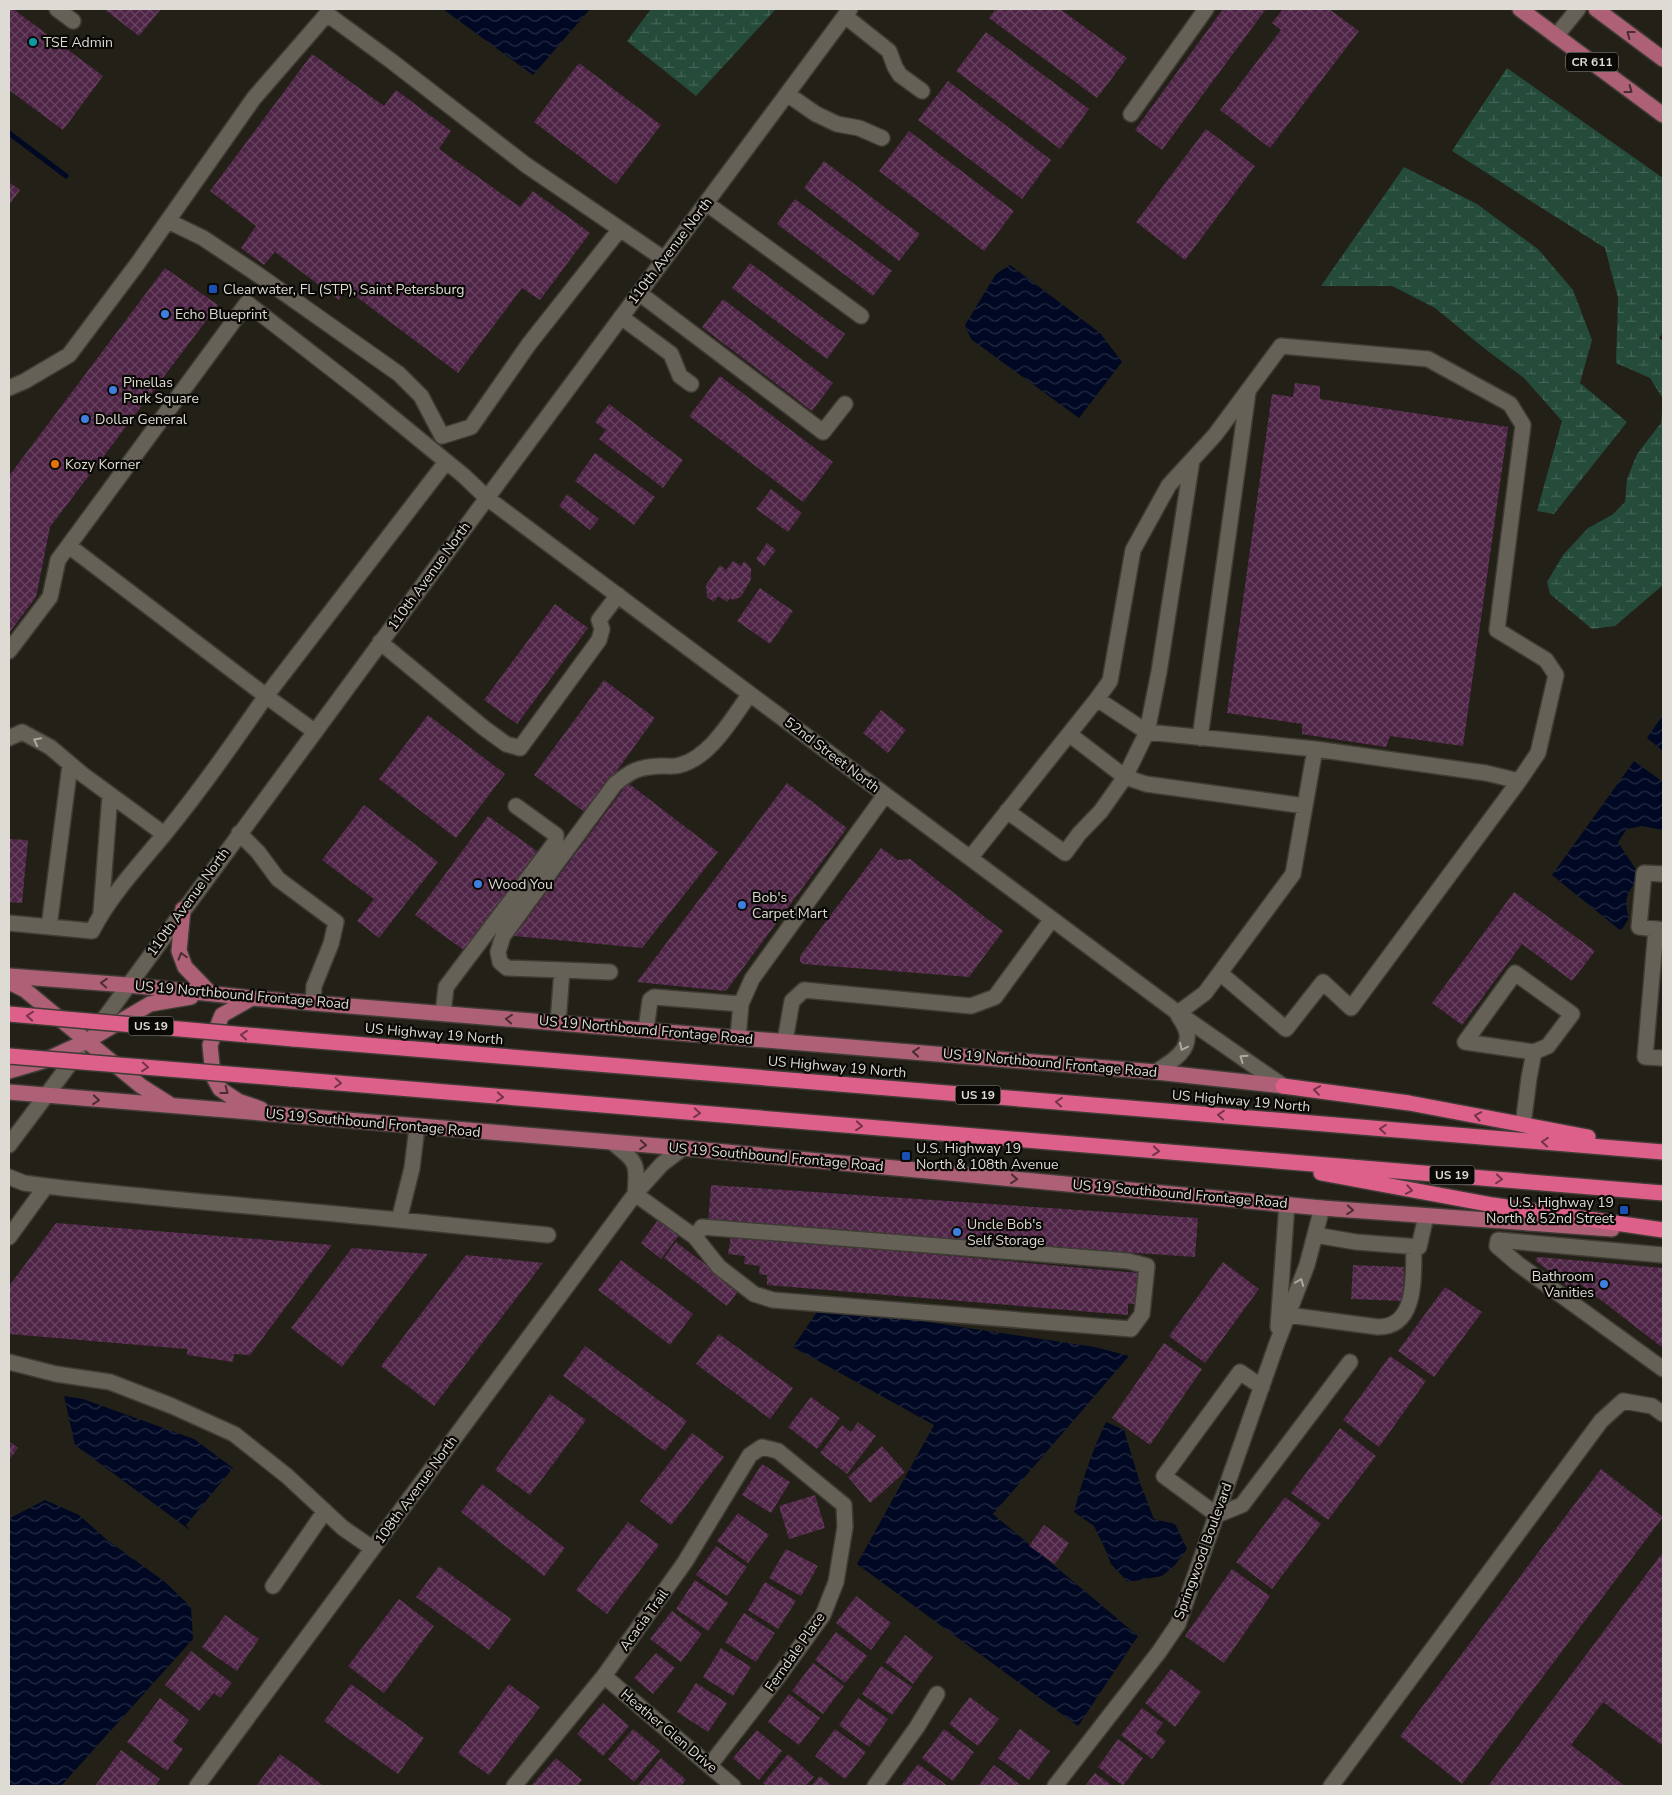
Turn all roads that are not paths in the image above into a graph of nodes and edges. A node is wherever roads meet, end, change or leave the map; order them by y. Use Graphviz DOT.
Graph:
graph roads {
  1 [pos="57,9"];
  2 [pos="1206,9"];
  3 [pos="1520,9"];
  4 [pos="1578,9"];
  5 [pos="1596,9"];
  6 [pos="847,12"];
  7 [pos="73,21"];
  8 [pos="1556,36"];
  9 [pos="1663,59"];
  10 [pos="922,91"];
  11 [pos="787,94"];
  12 [pos="1131,114"];
  13 [pos="1663,115"];
  14 [pos="882,138"];
  15 [pos="706,203"];
  16 [pos="168,221"];
  17 [pos="620,229"];
  18 [pos="664,259"];
  19 [pos="639,293"];
  20 [pos="861,316"];
  21 [pos="621,317"];
  22 [pos="691,384"];
  23 [pos="9,388"];
  24 [pos="1248,391"];
  25 [pos="845,404"];
  26 [pos="1192,460"];
  27 [pos="446,462"];
  28 [pos="487,498"];
  29 [pos="69,546"];
  30 [pos="618,595"];
  31 [pos="380,642"];
  32 [pos="9,651"];
  33 [pos="750,694"];
  34 [pos="266,696"];
  35 [pos="1097,699"];
  36 [pos="314,731"];
  37 [pos="1147,732"];
  38 [pos="1068,734"];
  39 [pos="9,738"];
  40 [pos="1200,738"];
  41 [pos="1315,749"];
  42 [pos="66,762"];
  43 [pos="1125,777"];
  44 [pos="1519,781"];
  45 [pos="110,795"];
  46 [pos="885,795"];
  47 [pos="516,806"];
  48 [pos="1305,806"];
  49 [pos="1007,811"];
  50 [pos="239,833"];
  51 [pos="164,834"];
  52 [pos="970,858"];
  53 [pos="1663,874"];
  54 [pos="183,909"];
  55 [pos="101,913"];
  56 [pos="1052,919"];
  57 [pos="9,923"];
  58 [pos="49,927"];
  59 [pos="1660,930"];
  60 [pos="562,970"];
  61 [pos="610,972"];
  62 [pos="1220,973"];
  63 [pos="9,976"];
  64 [pos="9,982"];
  65 [pos="128,985"];
  66 [pos="210,993"];
  67 [pos="252,998"];
  68 [pos="313,1002"];
  69 [pos="741,1004"];
  70 [pos="443,1013"];
  71 [pos="1178,1013"];
  72 [pos="9,1014"];
  73 [pos="558,1023"];
  74 [pos="646,1030"];
  75 [pos="738,1037"];
  76 [pos="87,1041"];
  77 [pos="786,1041"];
  78 [pos="1534,1052"];
  79 [pos="9,1056"];
  80 [pos="1663,1058"];
  81 [pos="9,1071"];
  82 [pos="1156,1072"];
  83 [pos="1283,1086"];
  84 [pos="9,1092"];
  85 [pos="47,1095"];
  86 [pos="173,1107"];
  87 [pos="282,1116"];
  88 [pos="1523,1125"];
  89 [pos="417,1127"];
  90 [pos="613,1143"];
  91 [pos="9,1145"];
  92 [pos="683,1148"];
  93 [pos="1663,1152"];
  94 [pos="1241,1158"];
  95 [pos="9,1177"];
  96 [pos="46,1186"];
  97 [pos="1663,1193"];
  98 [pos="635,1194"];
  99 [pos="1287,1204"];
  100 [pos="1322,1208"];
  101 [pos="1426,1216"];
  102 [pos="399,1220"];
  103 [pos="1663,1231"];
  104 [pos="548,1235"];
  105 [pos="1315,1236"];
  106 [pos="695,1237"];
  107 [pos="9,1238"];
  108 [pos="1414,1246"];
  109 [pos="1663,1255"];
  110 [pos="1288,1315"];
  111 [pos="1277,1344"];
  112 [pos="9,1362"];
  113 [pos="1350,1362"];
  114 [pos="1663,1369"];
  115 [pos="1262,1387"];
  116 [pos="1663,1414"];
  117 [pos="762,1447"];
  118 [pos="324,1511"];
  119 [pos="1216,1515"];
  120 [pos="372,1548"];
  121 [pos="273,1586"];
  122 [pos="604,1676"];
  123 [pos="937,1694"];
  124 [pos="710,1766"];
  125 [pos="197,1786"];
  126 [pos="514,1786"];
  127 [pos="733,1786"];
  128 [pos="875,1786"];
  129 [pos="1054,1786"];
  130 [pos="1332,1786"];
  1 -- 7 [label="street"];
  2 -- 12 [label="street"];
  3 -- 8 [label="main road, CR 611"];
  4 -- 8 [label="street"];
  9 -- 5 [label="main road, one-way"];
  6 -- 10 [label="street"];
  6 -- 11 [label="street, 110th Avenue North"];
  8 -- 13 [label="main road, CR 611, one-way"];
  11 -- 14 [label="street"];
  11 -- 15 [label="street, 110th Avenue North"];
  15 -- 18 [label="street, 110th Avenue North"];
  15 -- 20 [label="street"];
  16 -- 17 [label="street"];
  16 -- 17 [label="street"];
  16 -- 23 [label="street"];
  17 -- 18 [label="street"];
  18 -- 19 [label="street, 110th Avenue North"];
  19 -- 21 [label="street, 110th Avenue North"];
  19 -- 25 [label="street"];
  21 -- 22 [label="street"];
  21 -- 28 [label="street, 110th Avenue North"];
  24 -- 26 [label="street"];
  24 -- 40 [label="street"];
  24 -- 44 [label="street"];
  26 -- 35 [label="street"];
  26 -- 37 [label="street"];
  27 -- 28 [label="street, 52nd Street North"];
  27 -- 29 [label="street, 52nd Street North"];
  27 -- 34 [label="street"];
  28 -- 30 [label="street, 52nd Street North"];
  28 -- 31 [label="street, 110th Avenue North"];
  29 -- 32 [label="street"];
  29 -- 34 [label="street"];
  30 -- 31 [label="street"];
  30 -- 33 [label="street, 52nd Street North"];
  31 -- 36 [label="street, 110th Avenue North"];
  33 -- 46 [label="street, 52nd Street North"];
  33 -- 60 [label="street"];
  34 -- 36 [label="street"];
  34 -- 51 [label="street"];
  35 -- 37 [label="street"];
  35 -- 38 [label="street"];
  36 -- 50 [label="street, 110th Avenue North"];
  37 -- 40 [label="street"];
  37 -- 43 [label="street"];
  38 -- 43 [label="street"];
  38 -- 49 [label="street"];
  42 -- 39 [label="street, one-way"];
  40 -- 41 [label="street"];
  41 -- 44 [label="street"];
  41 -- 48 [label="street"];
  42 -- 45 [label="street"];
  42 -- 58 [label="street"];
  43 -- 48 [label="street"];
  43 -- 49 [label="street"];
  44 -- 62 [label="street"];
  45 -- 51 [label="street"];
  45 -- 55 [label="street"];
  46 -- 52 [label="street, 52nd Street North"];
  46 -- 69 [label="street"];
  47 -- 70 [label="street"];
  48 -- 62 [label="street"];
  49 -- 52 [label="street"];
  50 -- 54 [label="street, 110th Avenue North"];
  50 -- 68 [label="street"];
  51 -- 55 [label="street"];
  52 -- 56 [label="street, 52nd Street North"];
  53 -- 59 [label="street"];
  54 -- 65 [label="street, 110th Avenue North"];
  66 -- 54 [label="main road, one-way"];
  55 -- 58 [label="street"];
  56 -- 71 [label="street, 52nd Street North"];
  56 -- 77 [label="street"];
  57 -- 58 [label="street"];
  59 -- 80 [label="street"];
  60 -- 61 [label="street"];
  60 -- 73 [label="street"];
  62 -- 71 [label="street"];
  65 -- 63 [label="main road, US 19 Northbound Frontage Road, one-way"];
  64 -- 76 [label="main road"];
  65 -- 66 [label="main road, US 19 Northbound Frontage Road"];
  65 -- 76 [label="street, 110th Avenue North"];
  66 -- 67 [label="main road, US 19 Northbound Frontage Road"];
  66 -- 76 [label="main road"];
  67 -- 68 [label="main road, US 19 Northbound Frontage Road"];
  67 -- 87 [label="main road, one-way"];
  68 -- 70 [label="main road, US 19 Northbound Frontage Road"];
  69 -- 74 [label="street"];
  69 -- 75 [label="street"];
  73 -- 70 [label="main road, US 19 Northbound Frontage Road, one-way"];
  71 -- 82 [label="street, one-way"];
  83 -- 71 [label="street, 52nd Street North, one-way"];
  93 -- 72 [label="highway, US Highway 19 North / US 19, one-way, bridge"];
  73 -- 74 [label="main road, US 19 Northbound Frontage Road"];
  74 -- 75 [label="main road, US 19 Northbound Frontage Road"];
  75 -- 77 [label="main road, US 19 Northbound Frontage Road"];
  76 -- 81 [label="main road"];
  76 -- 85 [label="street, 110th Avenue North"];
  76 -- 86 [label="main road"];
  82 -- 77 [label="main road, US 19 Northbound Frontage Road, one-way"];
  78 -- 78 [label="street"];
  78 -- 88 [label="street"];
  79 -- 94 [label="highway, US 19, one-way, bridge"];
  82 -- 83 [label="main road, US 19 Northbound Frontage Road"];
  88 -- 83 [label="highway, one-way"];
  84 -- 85 [label="main road, US 19 Southbound Frontage Road"];
  85 -- 86 [label="main road, US 19 Southbound Frontage Road, one-way"];
  85 -- 91 [label="street, 110th Avenue North"];
  86 -- 87 [label="main road, US 19 Southbound Frontage Road"];
  87 -- 89 [label="main road, US 19 Southbound Frontage Road"];
  88 -- 93 [label="highway"];
  89 -- 90 [label="main road, US 19 Southbound Frontage Road"];
  89 -- 102 [label="street"];
  90 -- 92 [label="main road, US 19 Southbound Frontage Road, one-way"];
  90 -- 98 [label="street"];
  92 -- 98 [label="street, 108th Avenue North"];
  92 -- 99 [label="main road, US 19 Southbound Frontage Road, one-way"];
  94 -- 97 [label="highway, US 19, one-way"];
  94 -- 103 [label="highway, one-way"];
  95 -- 96 [label="street"];
  96 -- 102 [label="street"];
  96 -- 107 [label="street"];
  98 -- 106 [label="street"];
  98 -- 120 [label="street, 108th Avenue North"];
  99 -- 100 [label="main road, US 19 Southbound Frontage Road"];
  99 -- 111 [label="street, Springwood Boulevard"];
  100 -- 101 [label="main road, US 19 Southbound Frontage Road, one-way"];
  100 -- 105 [label="street, Springwood Boulevard"];
  101 -- 103 [label="main road, US 19 Southbound Frontage Road"];
  101 -- 108 [label="street"];
  102 -- 104 [label="street"];
  105 -- 108 [label="street"];
  110 -- 105 [label="street, Springwood Boulevard, one-way"];
  106 -- 106 [label="street"];
  108 -- 110 [label="street"];
  109 -- 114 [label="street"];
  110 -- 111 [label="street, Springwood Boulevard"];
  111 -- 115 [label="street, Springwood Boulevard"];
  112 -- 118 [label="street"];
  113 -- 119 [label="street"];
  115 -- 119 [label="street, Springwood Boulevard"];
  115 -- 119 [label="street"];
  116 -- 130 [label="street"];
  117 -- 122 [label="street, Acacia Trail"];
  117 -- 124 [label="street, Ferndale Place"];
  118 -- 120 [label="street"];
  118 -- 121 [label="street"];
  119 -- 129 [label="street, Springwood Boulevard"];
  120 -- 125 [label="street, 108th Avenue North"];
  122 -- 124 [label="street, Heather Glen Drive"];
  122 -- 126 [label="street, Acacia Trail"];
  123 -- 128 [label="street"];
  124 -- 127 [label="street, Heather Glen Drive"];
}
